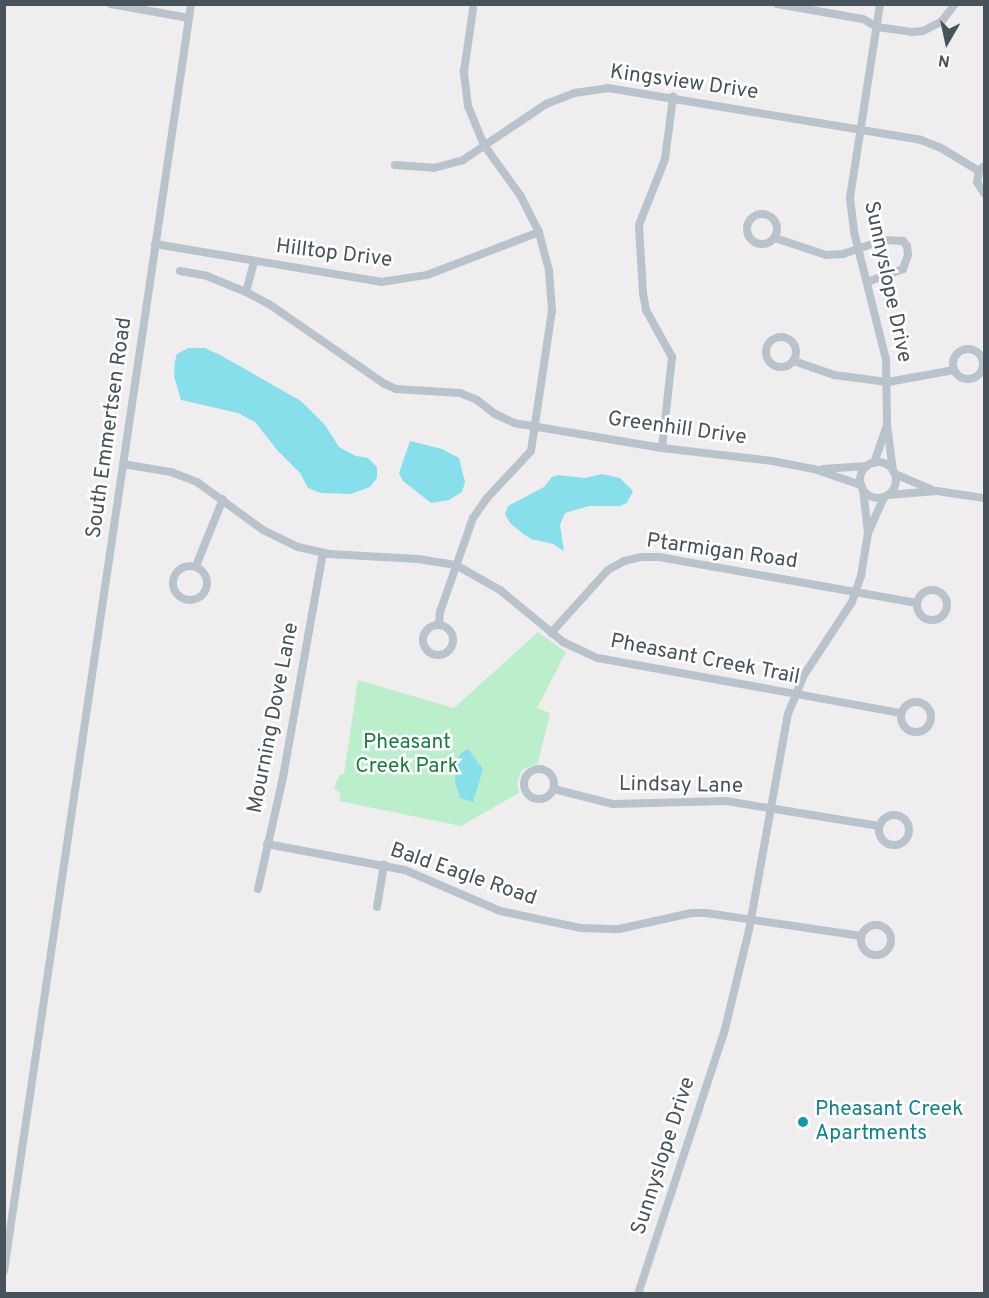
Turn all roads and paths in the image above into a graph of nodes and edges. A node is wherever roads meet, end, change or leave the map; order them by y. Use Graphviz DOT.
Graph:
graph roads {
  1 [pos="111,4"];
  2 [pos="191,4"];
  3 [pos="777,4"];
  4 [pos="880,4"];
  5 [pos="955,4"];
  6 [pos="473,9"];
  7 [pos="189,18"];
  8 [pos="877,27"];
  9 [pos="673,97"];
  10 [pos="860,129"];
  11 [pos="486,147"];
  12 [pos="395,165"];
  13 [pos="982,169"];
  14 [pos="984,193"];
  15 [pos="539,232"];
  16 [pos="775,238"];
  17 [pos="155,244"];
  18 [pos="858,250"];
  19 [pos="254,262"];
  20 [pos="180,271"];
  21 [pos="867,282"];
  22 [pos="246,292"];
  23 [pos="794,361"];
  24 [pos="954,370"];
  25 [pos="888,382"];
  26 [pos="887,425"];
  27 [pos="535,426"];
  28 [pos="662,448"];
  29 [pos="123,464"];
  30 [pos="870,465"];
  31 [pos="814,469"];
  32 [pos="894,473"];
  33 [pos="862,487"];
  34 [pos="937,491"];
  35 [pos="886,496"];
  36 [pos="984,498"];
  37 [pos="223,499"];
  38 [pos="868,533"];
  39 [pos="323,553"];
  40 [pos="456,565"];
  41 [pos="196,566"];
  42 [pos="856,591"];
  43 [pos="916,603"];
  44 [pos="439,625"];
  45 [pos="551,633"];
  46 [pos="794,694"];
  47 [pos="901,713"];
  48 [pos="554,789"];
  49 [pos="770,808"];
  50 [pos="879,826"];
  51 [pos="267,844"];
  52 [pos="384,865"];
  53 [pos="258,889"];
  54 [pos="377,907"];
  55 [pos="751,918"];
  56 [pos="861,936"];
  57 [pos="4,1272"];
  58 [pos="638,1293"];
  1 -- 7 [label="street"];
  2 -- 7 [label="street, South Emmertsen Road"];
  3 -- 8 [label="street"];
  4 -- 8 [label="street, Sunnyslope Drive"];
  5 -- 8 [label="street"];
  6 -- 11 [label="street"];
  7 -- 17 [label="street, South Emmertsen Road"];
  8 -- 10 [label="street, Sunnyslope Drive"];
  9 -- 10 [label="street, Kingsview Drive"];
  9 -- 11 [label="street, Kingsview Drive"];
  9 -- 28 [label="street"];
  10 -- 13 [label="street, Kingsview Drive"];
  10 -- 18 [label="street, Sunnyslope Drive"];
  11 -- 12 [label="street, Kingsview Drive"];
  11 -- 15 [label="street"];
  13 -- 14 [label="street, Kingsview Drive"];
  15 -- 19 [label="street, Hilltop Drive"];
  15 -- 27 [label="street"];
  16 -- 18 [label="street"];
  17 -- 19 [label="street, Hilltop Drive"];
  17 -- 29 [label="street, South Emmertsen Road"];
  18 -- 21 [label="street, Sunnyslope Drive"];
  18 -- 21 [label="street"];
  19 -- 22 [label="street"];
  20 -- 22 [label="street, Greenhill Drive"];
  21 -- 25 [label="street, Sunnyslope Drive"];
  22 -- 27 [label="street, Greenhill Drive"];
  23 -- 25 [label="street"];
  24 -- 25 [label="street"];
  25 -- 26 [label="street, Sunnyslope Drive"];
  26 -- 30 [label="street, Sunnyslope Drive"];
  26 -- 32 [label="street, Sunnyslope Drive"];
  27 -- 28 [label="street, Greenhill Drive"];
  27 -- 40 [label="street"];
  28 -- 31 [label="street, Greenhill Drive"];
  29 -- 37 [label="street, Pheasant Creek Trail"];
  29 -- 57 [label="street, South Emmertsen Road"];
  30 -- 31 [label="street, Greenhill Drive"];
  30 -- 32 [label="street"];
  30 -- 33 [label="street"];
  31 -- 33 [label="street, Greenhill Drive"];
  32 -- 34 [label="street"];
  32 -- 35 [label="street"];
  33 -- 35 [label="street"];
  33 -- 38 [label="street"];
  34 -- 35 [label="street"];
  34 -- 36 [label="street"];
  35 -- 38 [label="street"];
  37 -- 39 [label="street, Pheasant Creek Trail"];
  37 -- 41 [label="street"];
  38 -- 42 [label="street, Sunnyslope Drive"];
  39 -- 40 [label="street, Pheasant Creek Trail"];
  39 -- 51 [label="street, Mourning Dove Lane"];
  40 -- 44 [label="street"];
  40 -- 45 [label="street, Pheasant Creek Trail"];
  41 -- 41 [label="street"];
  42 -- 43 [label="street, Ptarmigan Road"];
  42 -- 45 [label="street, Ptarmigan Road"];
  42 -- 46 [label="street, Sunnyslope Drive"];
  45 -- 46 [label="street, Pheasant Creek Trail"];
  46 -- 47 [label="street, Pheasant Creek Trail"];
  46 -- 49 [label="street, Sunnyslope Drive"];
  48 -- 49 [label="street, Lindsay Lane"];
  49 -- 50 [label="street, Lindsay Lane"];
  49 -- 55 [label="street, Sunnyslope Drive"];
  51 -- 52 [label="street, Bald Eagle Road"];
  51 -- 53 [label="street, Mourning Dove Lane"];
  52 -- 54 [label="street"];
  52 -- 55 [label="street, Bald Eagle Road"];
  55 -- 56 [label="street, Bald Eagle Road"];
  55 -- 58 [label="street, Sunnyslope Drive"];
}
